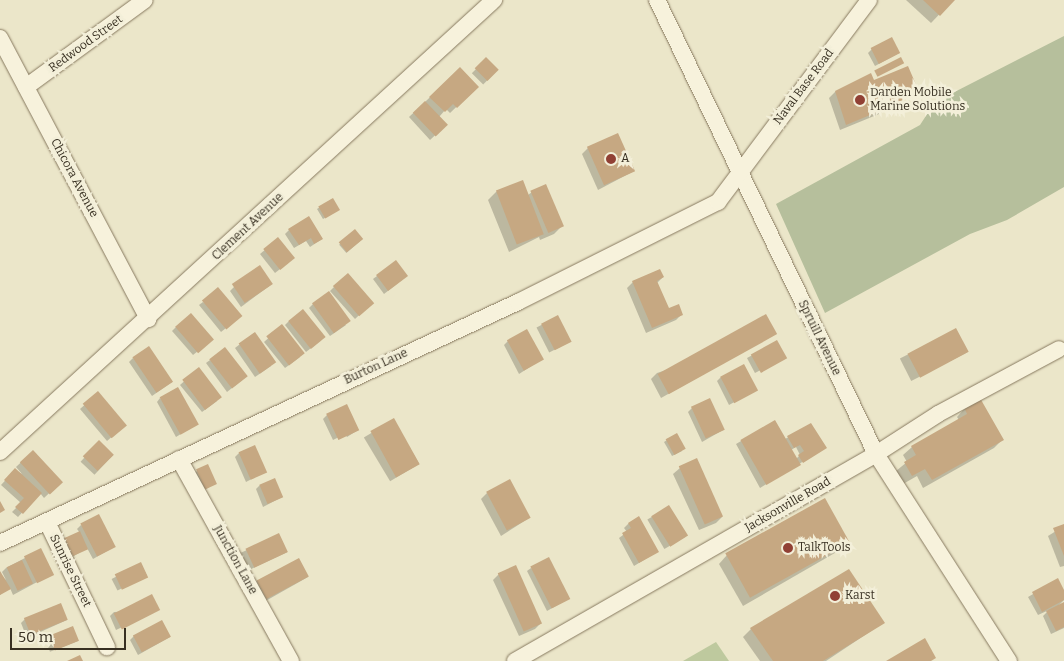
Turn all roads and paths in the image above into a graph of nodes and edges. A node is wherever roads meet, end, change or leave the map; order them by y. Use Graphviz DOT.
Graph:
graph roads {
  1 [pos="145,0"];
  2 [pos="494,0"];
  3 [pos="657,0"];
  4 [pos="869,0"];
  5 [pos="0,38"];
  6 [pos="26,87"];
  7 [pos="739,174"];
  8 [pos="148,319"];
  9 [pos="1059,349"];
  10 [pos="0,452"];
  11 [pos="876,454"];
  12 [pos="179,459"];
  13 [pos="47,522"];
  14 [pos="0,544"];
  15 [pos="107,647"];
  16 [pos="291,661"];
  17 [pos="515,661"];
  18 [pos="1009,661"];
  1 -- 6 [label="street, Redwood Street"];
  2 -- 8 [label="street, Clement Avenue"];
  3 -- 7 [label="street, Spruill Avenue"];
  4 -- 7 [label="street, Naval Base Road"];
  5 -- 6 [label="street, Chicora Avenue"];
  6 -- 8 [label="street, Chicora Avenue"];
  7 -- 11 [label="street, Spruill Avenue"];
  7 -- 12 [label="street, Burton Lane"];
  8 -- 10 [label="street, Clement Avenue"];
  9 -- 11 [label="street, Jacksonville Road"];
  11 -- 17 [label="street, Jacksonville Road"];
  11 -- 18 [label="street, Spruill Avenue"];
  12 -- 13 [label="street, Burton Lane"];
  12 -- 16 [label="street, Junction Lane"];
  13 -- 14 [label="street, Burton Lane"];
  13 -- 15 [label="street, Sunrise Street"];
}
